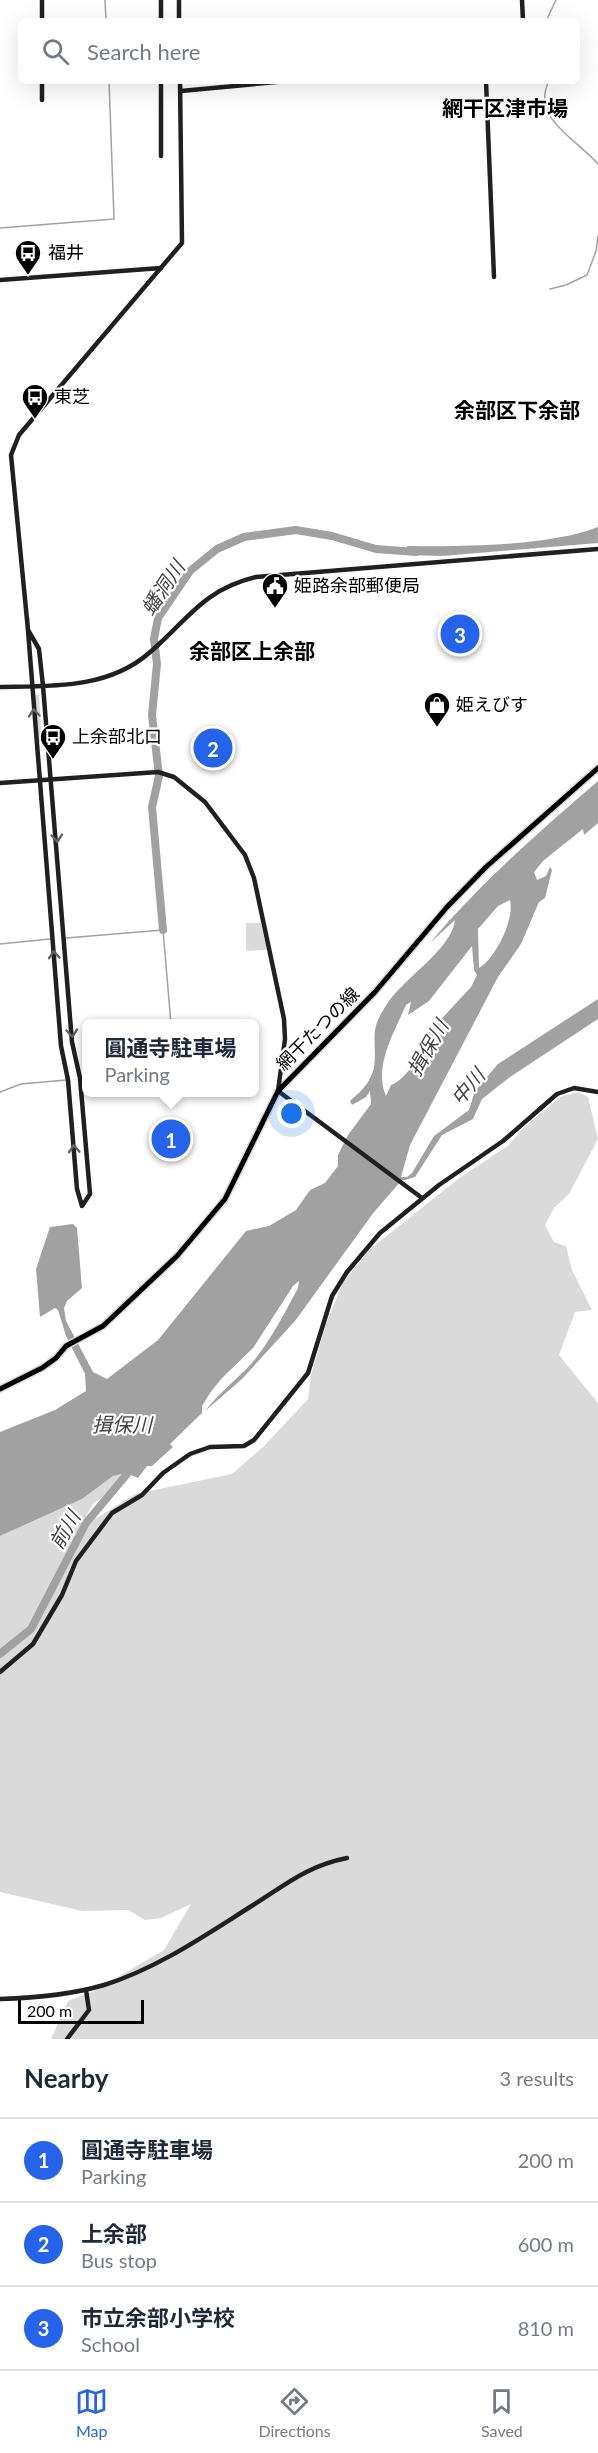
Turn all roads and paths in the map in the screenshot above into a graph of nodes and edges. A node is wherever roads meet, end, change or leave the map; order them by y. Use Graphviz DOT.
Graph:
graph roads {
  1 [pos="42,0"];
  2 [pos="161,0"];
  3 [pos="179,0"];
  4 [pos="522,0"];
  5 [pos="42,18"];
  6 [pos="161,18"];
  7 [pos="179,18"];
  8 [pos="523,18"];
  9 [pos="42,84"];
  10 [pos="161,84"];
  11 [pos="180,84"];
  12 [pos="254,84"];
  13 [pos="486,84"];
  14 [pos="181,91"];
  15 [pos="42,100"];
  16 [pos="161,156"];
  17 [pos="161,268"];
  18 [pos="494,277"];
  19 [pos="0,280"];
  20 [pos="598,549"];
  21 [pos="27,618"];
  22 [pos="44,686"];
  23 [pos="0,687"];
  24 [pos="32,687"];
  25 [pos="598,768"];
  26 [pos="52,780"];
  27 [pos="40,781"];
  28 [pos="0,783"];
  29 [pos="280,1092"];
  30 [pos="598,1092"];
  31 [pos="420,1197"];
  32 [pos="0,1389"];
  33 [pos="0,1672"];
  34 [pos="347,1858"];
  35 [pos="86,1990"];
  36 [pos="0,1999"];
  37 [pos="67,2039"];
  1 -- 5 [label="street"];
  2 -- 6 [label="street"];
  3 -- 7 [label="street"];
  4 -- 8 [label="street"];
  9 -- 15 [label="street"];
  10 -- 16 [label="street"];
  11 -- 14 [label="street"];
  12 -- 14 [label="street"];
  13 -- 18 [label="street"];
  14 -- 17 [label="street"];
  17 -- 19 [label="street"];
  17 -- 21 [label="street"];
  20 -- 22 [label="street"];
  21 -- 22 [label="street"];
  21 -- 24 [label="street"];
  22 -- 24 [label="street"];
  22 -- 26 [label="street"];
  23 -- 24 [label="street"];
  27 -- 24 [label="street, one-way"];
  25 -- 29 [label="main road, 網干たつの線"];
  26 -- 27 [label="street"];
  26 -- 27 [label="street, one-way"];
  26 -- 29 [label="street"];
  27 -- 28 [label="street"];
  29 -- 31 [label="street"];
  29 -- 32 [label="main road, 網干たつの線"];
  30 -- 31 [label="street"];
  31 -- 33 [label="street"];
  34 -- 35 [label="street"];
  35 -- 36 [label="street"];
  35 -- 37 [label="street"];
}
